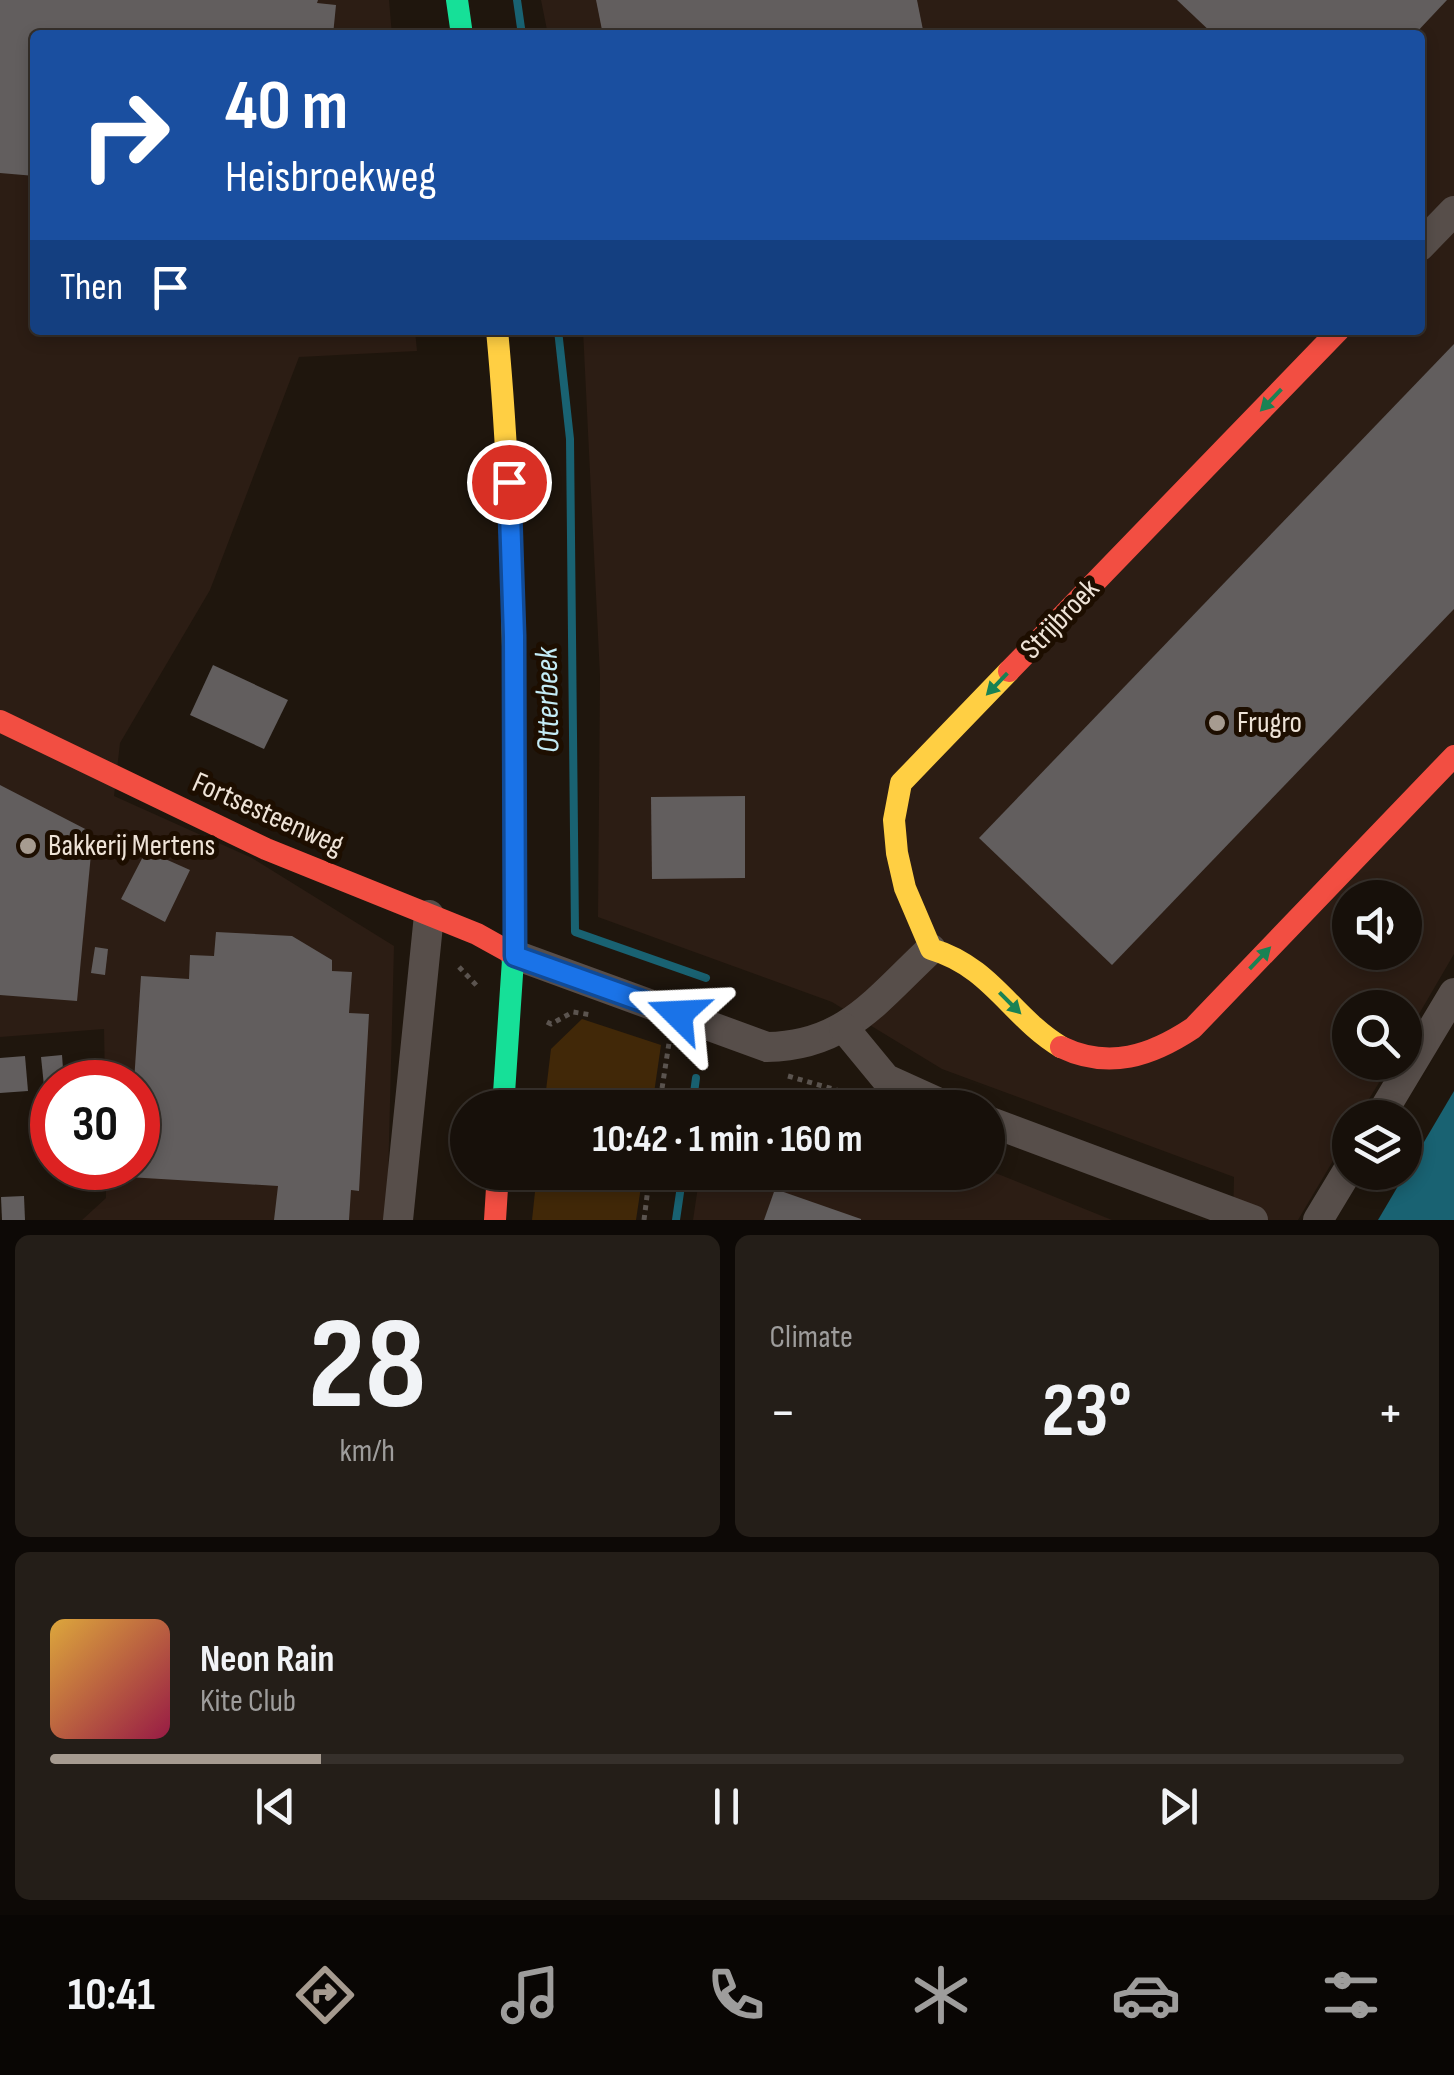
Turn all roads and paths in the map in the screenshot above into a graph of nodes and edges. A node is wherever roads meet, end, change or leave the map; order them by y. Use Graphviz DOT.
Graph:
graph roads {
  1 [pos="457,0"];
  2 [pos="461,30"];
  3 [pos="1454,211"];
  4 [pos="1425,241"];
  5 [pos="497,335"];
  6 [pos="1334,335"];
  7 [pos="0,721"];
  8 [pos="1454,756"];
  9 [pos="429,915"];
  10 [pos="931,949"];
  11 [pos="515,956"];
  12 [pos="1454,993"];
  13 [pos="844,1028"];
  14 [pos="668,1043"];
  15 [pos="504,1090"];
  16 [pos="662,1090"];
  17 [pos="910,1090"];
  18 [pos="1391,1100"];
  19 [pos="1005,1127"];
  20 [pos="497,1190"];
  21 [pos="648,1190"];
  22 [pos="1336,1190"];
  23 [pos="398,1220"];
  24 [pos="495,1220"];
  25 [pos="644,1220"];
  26 [pos="1252,1220"];
  27 [pos="1318,1220"];
  1 -- 2 [label="street"];
  3 -- 4 [label="street"];
  5 -- 11 [label="street"];
  6 -- 10 [label="street, Strijbroek, one-way"];
  7 -- 9 [label="street, Fortsesteenweg"];
  10 -- 8 [label="street, one-way"];
  9 -- 11 [label="street, Fortsesteenweg"];
  9 -- 23 [label="street"];
  10 -- 13 [label="street"];
  11 -- 13 [label="street"];
  11 -- 15 [label="street"];
  12 -- 18 [label="street"];
  13 -- 17 [label="street"];
  14 -- 16 [label="path"];
  19 -- 26 [label="street"];
  20 -- 24 [label="street"];
  21 -- 25 [label="path"];
  22 -- 27 [label="street"];
}
